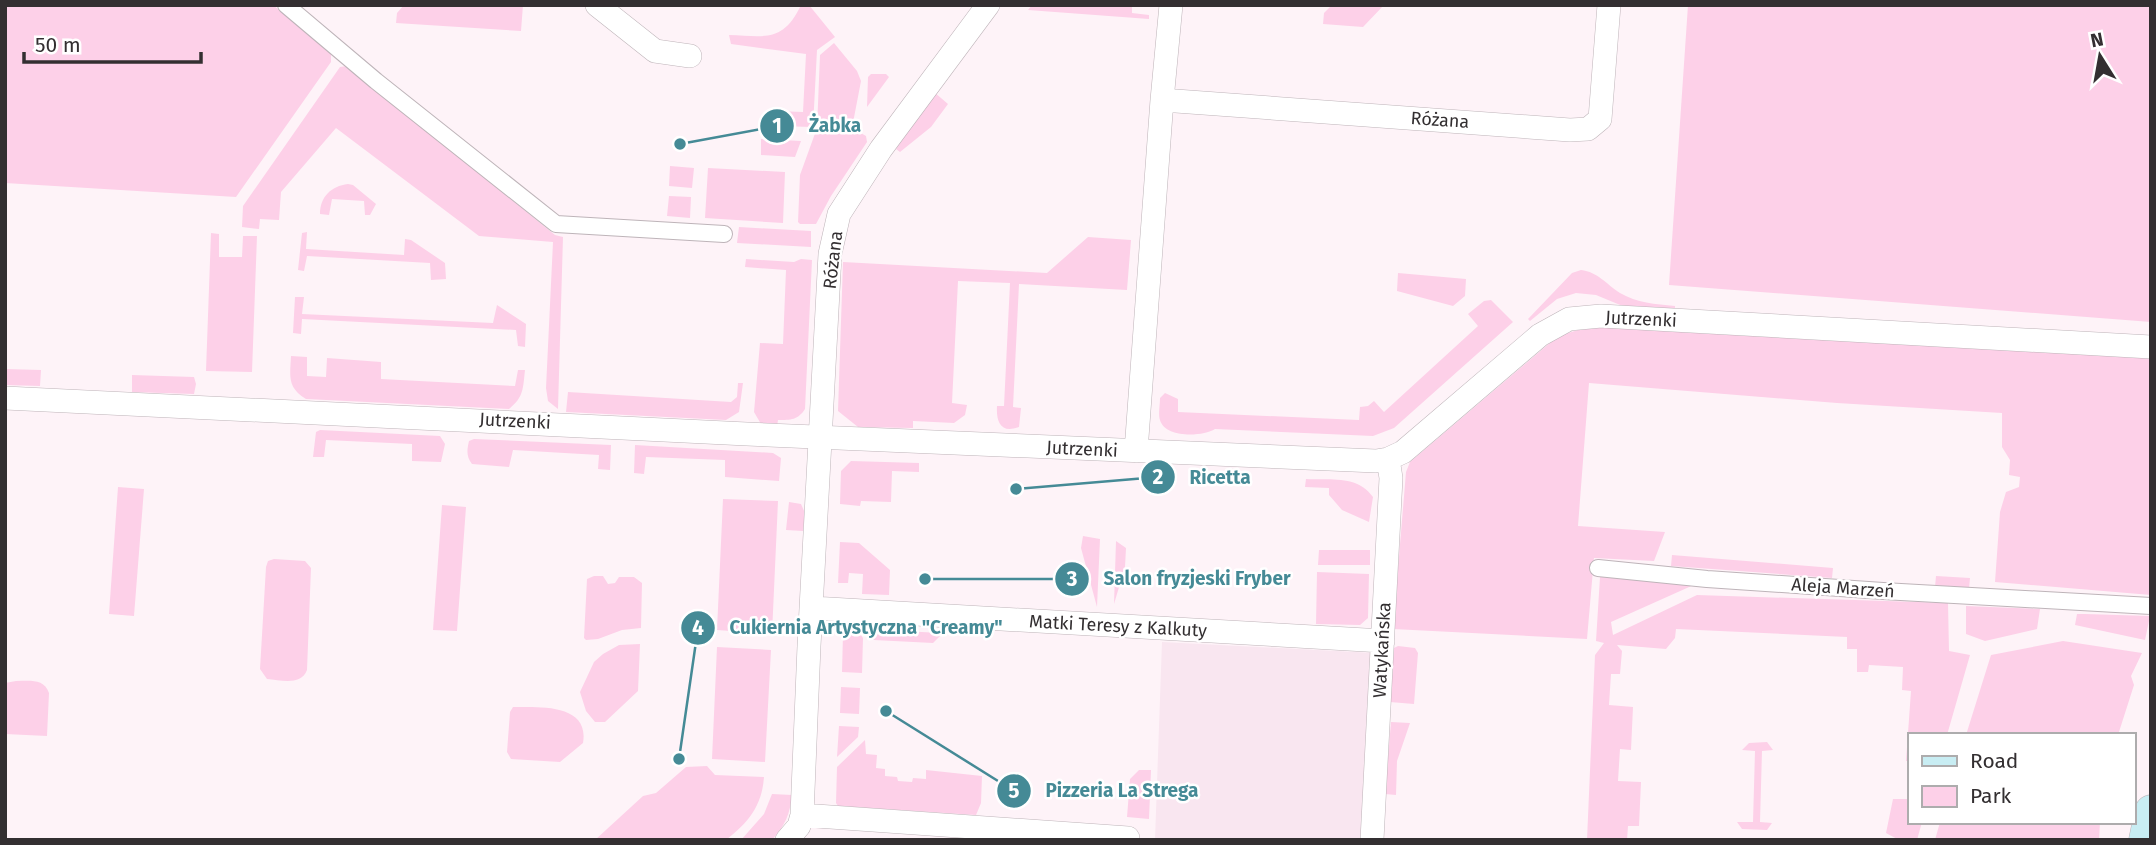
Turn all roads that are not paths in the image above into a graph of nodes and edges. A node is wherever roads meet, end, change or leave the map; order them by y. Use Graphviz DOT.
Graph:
graph roads {
  1 [pos="286,5"];
  2 [pos="597,5"];
  3 [pos="988,5"];
  4 [pos="1171,5"];
  5 [pos="1609,5"];
  6 [pos="690,56"];
  7 [pos="1162,100"];
  8 [pos="724,234"];
  9 [pos="2151,347"];
  10 [pos="5,398"];
  11 [pos="821,436"];
  12 [pos="1136,451"];
  13 [pos="1388,459"];
  14 [pos="1598,568"];
  15 [pos="2151,606"];
  16 [pos="812,608"];
  17 [pos="1383,641"];
  18 [pos="2151,811"];
  19 [pos="802,815"];
  20 [pos="1128,838"];
  21 [pos="787,840"];
  22 [pos="1371,840"];
  23 [pos="2145,840"];
  1 -- 8 [label="street"];
  2 -- 6 [label="street"];
  3 -- 11 [label="street, Różana"];
  4 -- 7 [label="street"];
  5 -- 7 [label="street, Różana"];
  7 -- 12 [label="street"];
  9 -- 13 [label="street, Jutrzenki"];
  10 -- 11 [label="street, Jutrzenki"];
  11 -- 12 [label="street, Jutrzenki"];
  11 -- 16 [label="street"];
  12 -- 13 [label="street, Jutrzenki"];
  13 -- 17 [label="street, Watykańska"];
  14 -- 15 [label="street, Aleja Marzeń"];
  16 -- 17 [label="street, Matki Teresy z Kalkuty"];
  16 -- 19 [label="street"];
  17 -- 22 [label="street, Watykańska"];
  18 -- 23 [label="main road"];
  19 -- 20 [label="street"];
  19 -- 21 [label="street"];
}
